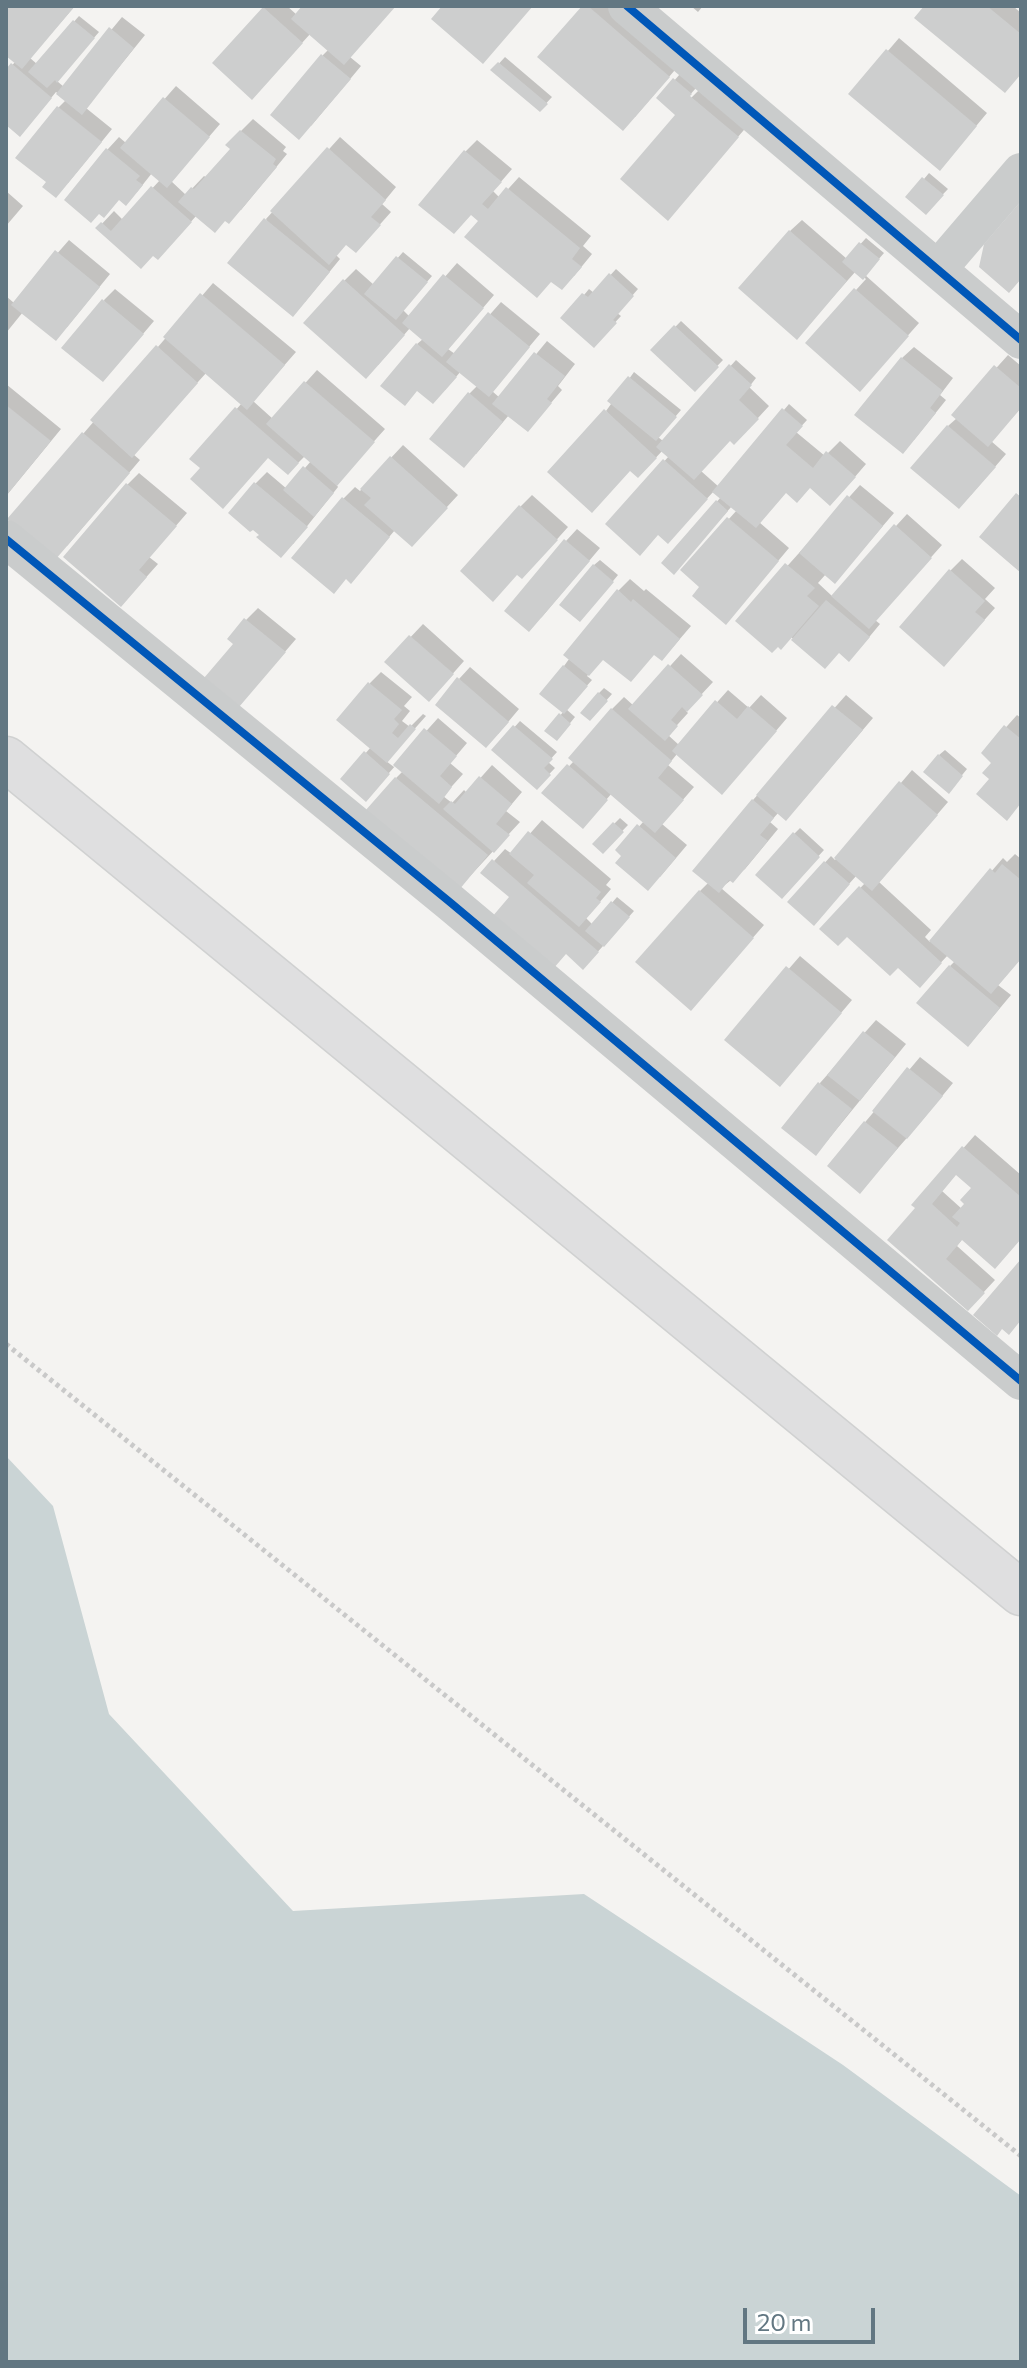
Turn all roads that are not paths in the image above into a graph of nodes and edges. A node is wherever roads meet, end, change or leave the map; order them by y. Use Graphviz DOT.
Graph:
graph roads {
  1 [pos="627,6"];
  2 [pos="1021,172"];
  3 [pos="938,269"];
  4 [pos="1021,340"];
  5 [pos="6,539"];
  6 [pos="6,759"];
  7 [pos="1021,1381"];
  8 [pos="1021,1593"];
  1 -- 3 [label="street"];
  2 -- 3 [label="street"];
  3 -- 4 [label="street"];
  5 -- 7 [label="street"];
  6 -- 8 [label="street"];
}
